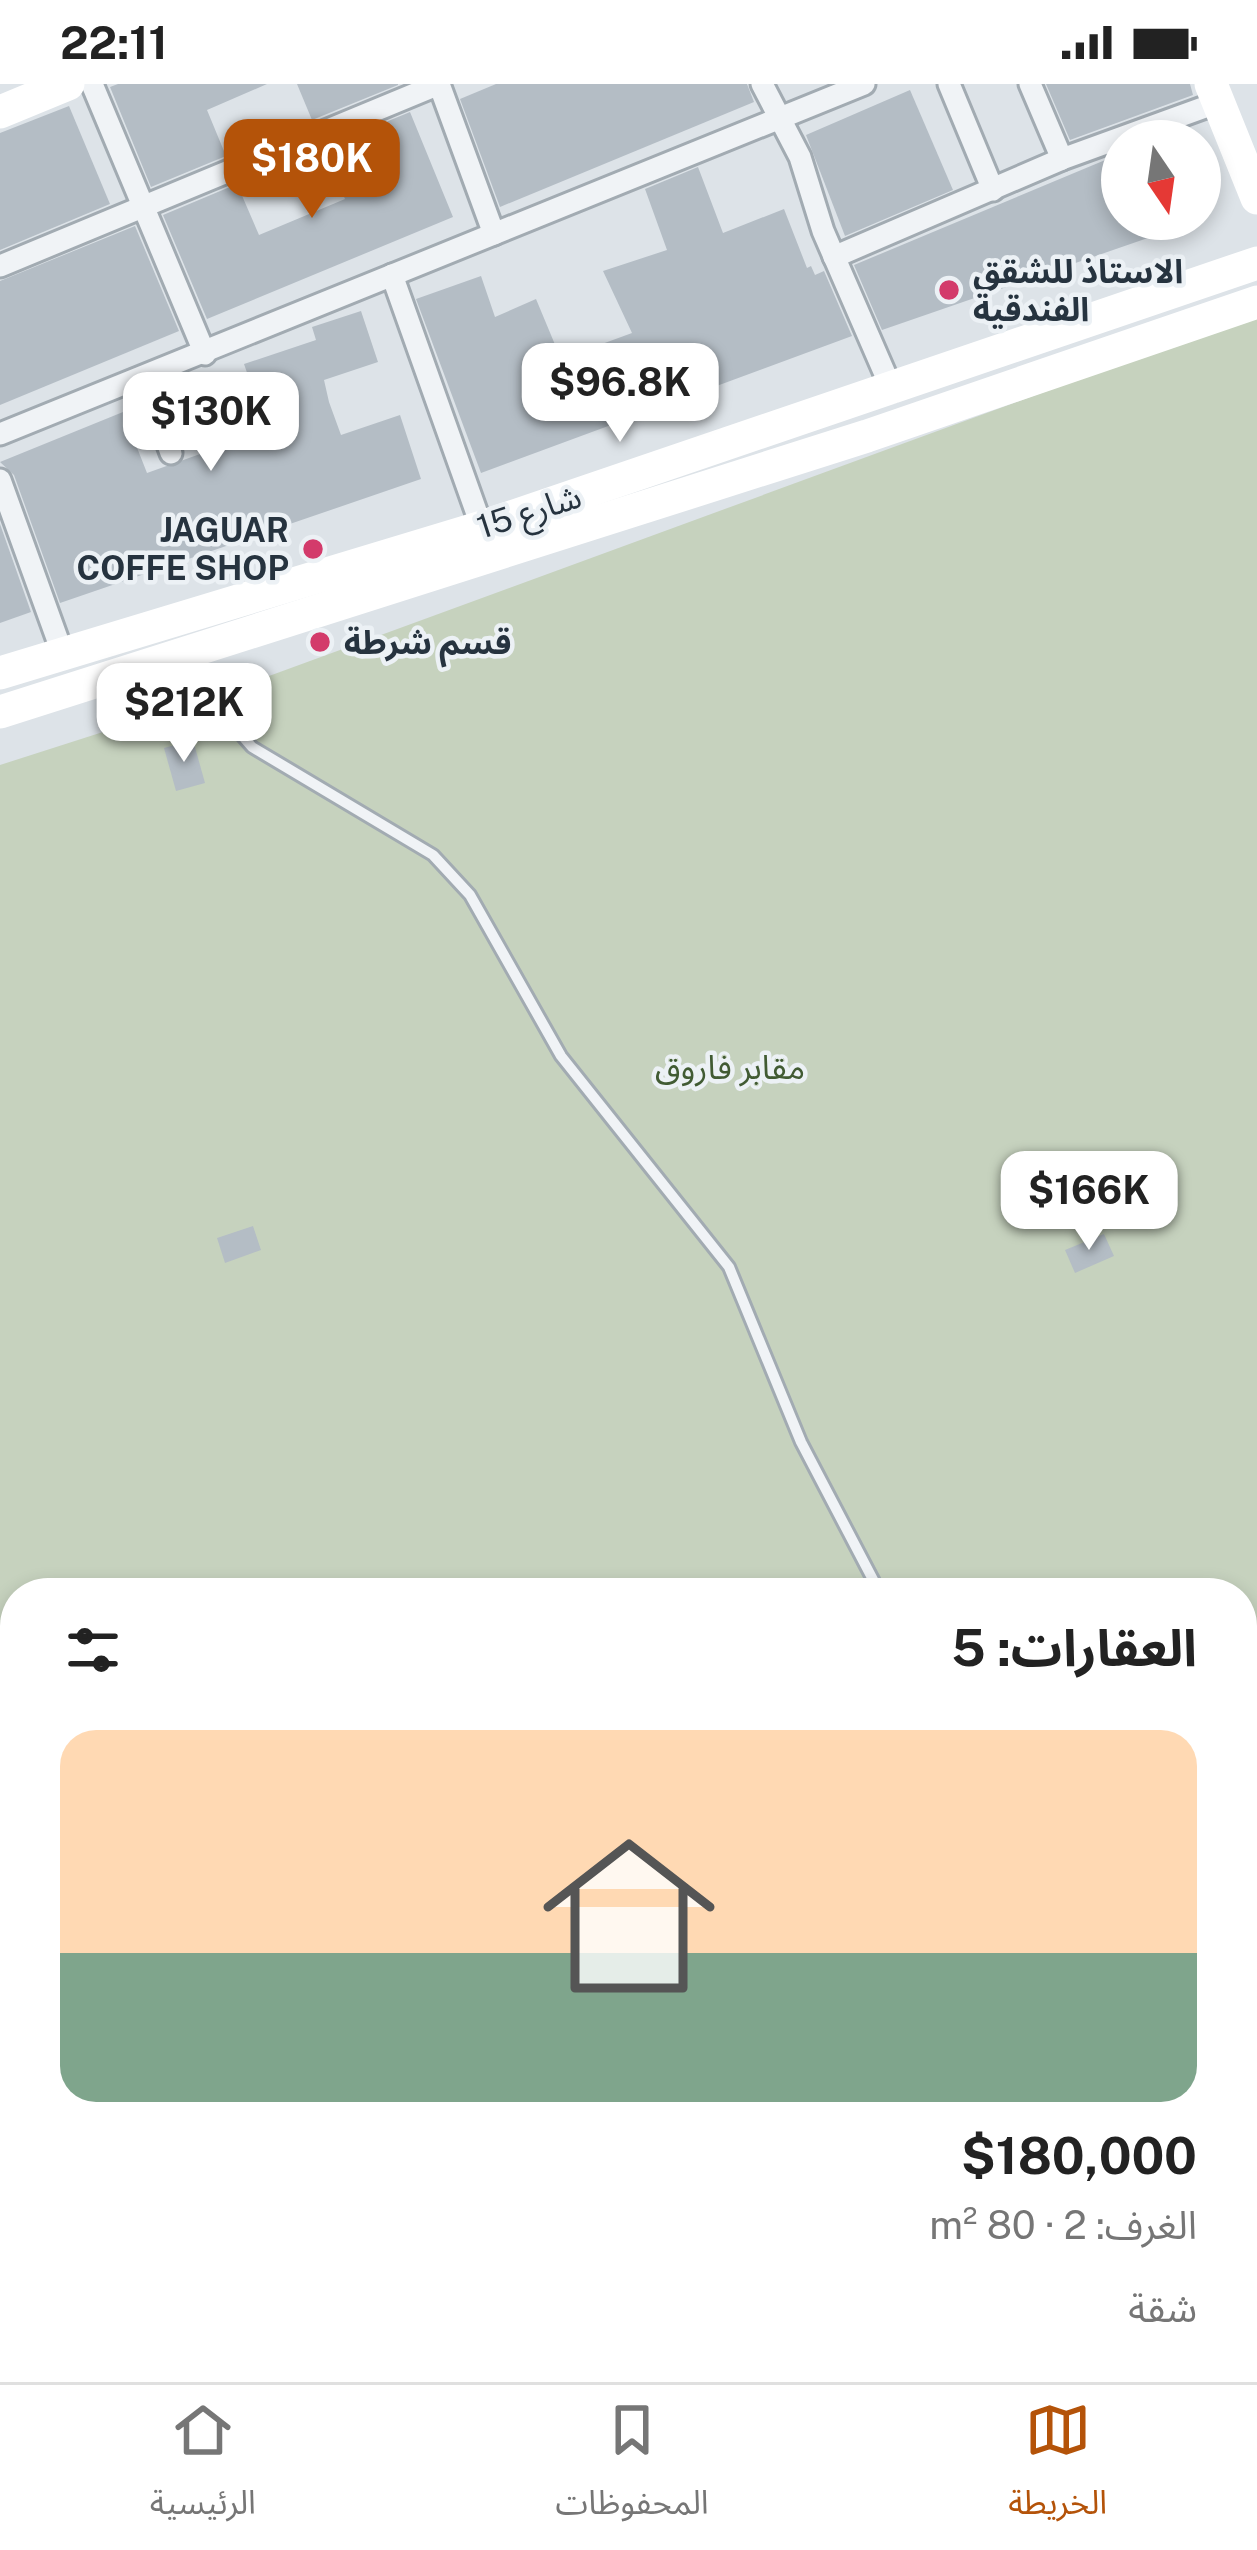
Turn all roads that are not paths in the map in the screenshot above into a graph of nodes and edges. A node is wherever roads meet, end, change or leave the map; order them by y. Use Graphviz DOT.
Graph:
graph roads {
  1 [pos="68,84"];
  2 [pos="92,84"];
  3 [pos="762,84"];
  4 [pos="863,84"];
  5 [pos="949,84"];
  6 [pos="1030,84"];
  7 [pos="434,85"];
  8 [pos="1215,93"];
  9 [pos="0,112"];
  10 [pos="776,116"];
  11 [pos="1062,159"];
  12 [pos="994,190"];
  13 [pos="1257,198"];
  14 [pos="143,207"];
  15 [pos="494,234"];
  16 [pos="834,257"];
  17 [pos="1257,263"];
  18 [pos="0,266"];
  19 [pos="392,275"];
  20 [pos="1257,302"];
  21 [pos="205,353"];
  22 [pos="144,379"];
  23 [pos="892,391"];
  24 [pos="0,434"];
  25 [pos="171,453"];
  26 [pos="0,480"];
  27 [pos="487,542"];
  28 [pos="187,649"];
  29 [pos="62,652"];
  30 [pos="0,674"];
  31 [pos="0,712"];
  32 [pos="872,1578"];
  1 -- 9 [label="street"];
  2 -- 14 [label="street"];
  3 -- 10 [label="street"];
  4 -- 10 [label="street"];
  5 -- 12 [label="street"];
  6 -- 11 [label="street"];
  7 -- 14 [label="street"];
  7 -- 15 [label="street"];
  8 -- 11 [label="street"];
  8 -- 13 [label="street"];
  10 -- 15 [label="street"];
  10 -- 16 [label="street"];
  11 -- 12 [label="street"];
  12 -- 16 [label="street"];
  14 -- 18 [label="street"];
  14 -- 21 [label="street"];
  15 -- 19 [label="street"];
  16 -- 23 [label="street"];
  17 -- 23 [label="street, شارع 15"];
  19 -- 21 [label="street"];
  19 -- 27 [label="street"];
  20 -- 27 [label="street, شارع 15"];
  21 -- 22 [label="street"];
  22 -- 24 [label="street"];
  22 -- 25 [label="street"];
  23 -- 27 [label="street, شارع 15"];
  26 -- 29 [label="street"];
  27 -- 28 [label="street, شارع 15"];
  27 -- 29 [label="street, شارع 15"];
  28 -- 31 [label="street, شارع 15"];
  28 -- 32 [label="lane"];
  29 -- 30 [label="street, شارع 15"];
}
